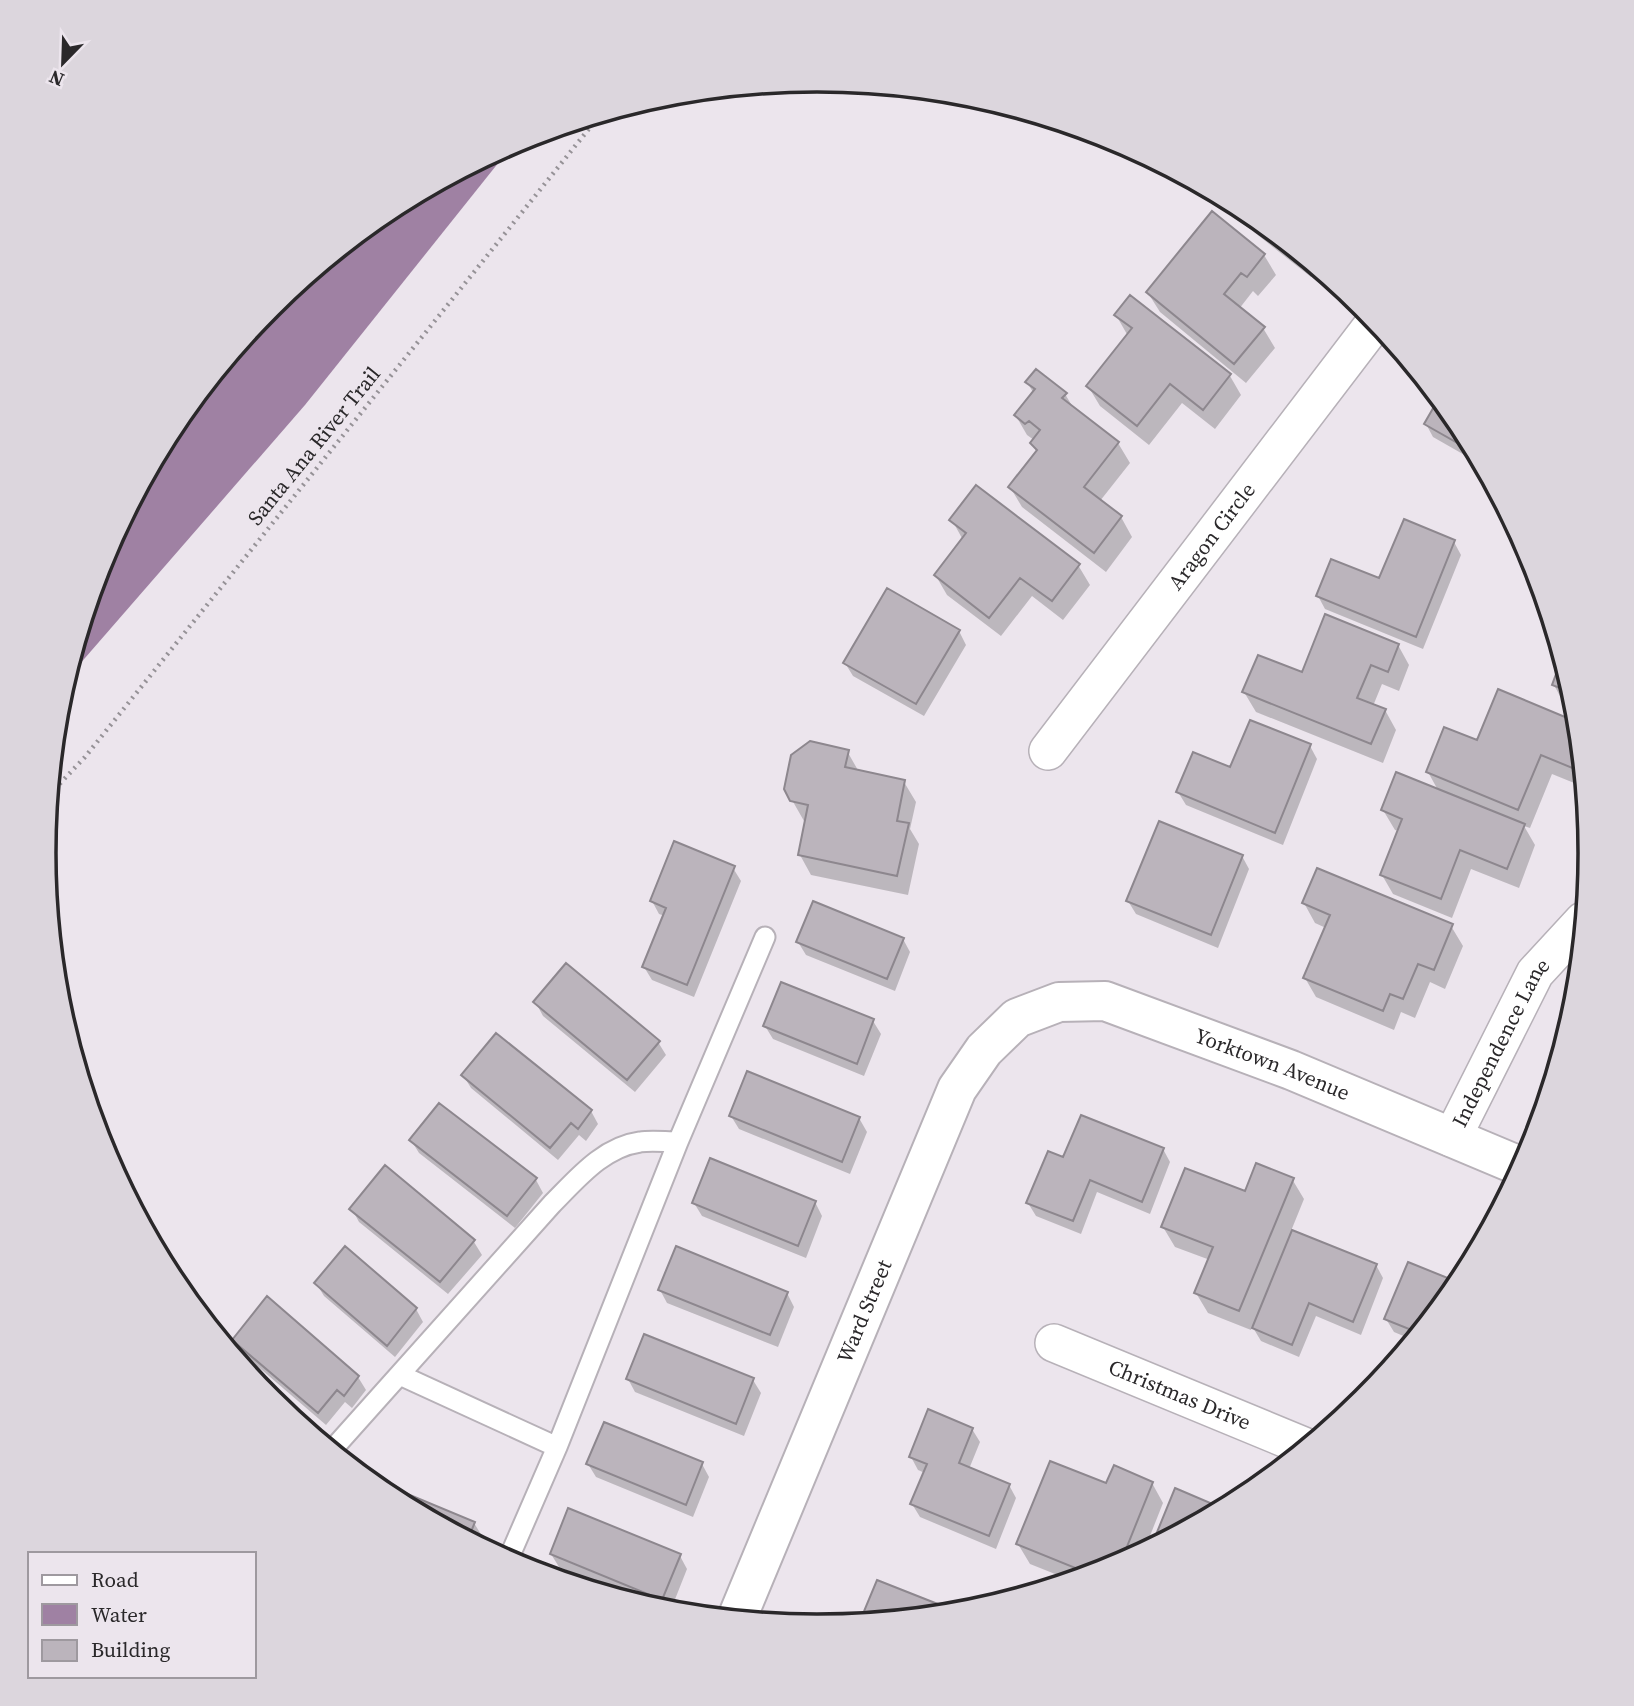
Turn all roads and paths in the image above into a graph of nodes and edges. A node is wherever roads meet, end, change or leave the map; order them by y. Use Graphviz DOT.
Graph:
graph roads {
  1 [pos="591,127"];
  2 [pos="1369,330"];
  3 [pos="1048,751"];
  4 [pos="60,783"];
  5 [pos="1573,933"];
  6 [pos="765,937"];
  7 [pos="1017,1018"];
  8 [pos="1452,1138"];
  9 [pos="678,1142"];
  10 [pos="1512,1163"];
  11 [pos="1054,1343"];
  12 [pos="400,1374"];
  13 [pos="1297,1443"];
  14 [pos="338,1444"];
  15 [pos="557,1447"];
  16 [pos="512,1550"];
  17 [pos="741,1609"];
  1 -- 4 [label="path, Santa Ana River Trail"];
  2 -- 3 [label="street, Aragon Circle"];
  5 -- 8 [label="street, Independence Lane"];
  6 -- 9 [label="lane"];
  7 -- 8 [label="street, Yorktown Avenue"];
  7 -- 17 [label="street, Ward Street"];
  8 -- 10 [label="street, Yorktown Avenue"];
  9 -- 12 [label="lane"];
  9 -- 15 [label="lane"];
  11 -- 13 [label="street, Christmas Drive"];
  12 -- 14 [label="lane"];
  12 -- 15 [label="lane"];
  15 -- 16 [label="lane"];
}
